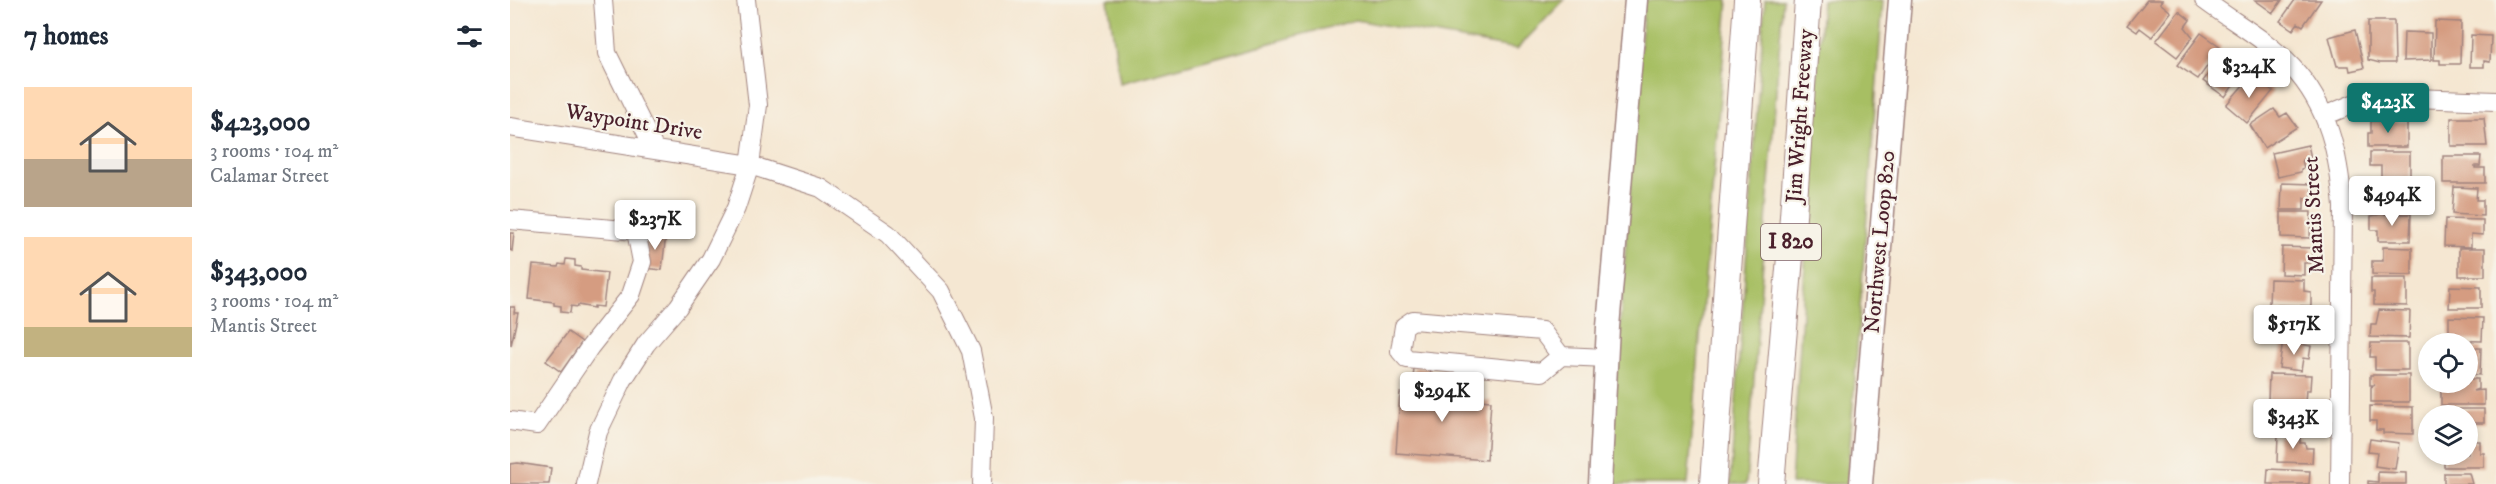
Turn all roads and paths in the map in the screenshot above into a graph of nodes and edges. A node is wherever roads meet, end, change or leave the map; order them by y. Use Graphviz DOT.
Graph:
graph roads {
  1 [pos="603,0"];
  2 [pos="746,0"];
  3 [pos="1636,0"];
  4 [pos="1747,0"];
  5 [pos="1808,0"];
  6 [pos="1900,0"];
  7 [pos="2204,0"];
  8 [pos="2496,101"];
  9 [pos="2325,116"];
  10 [pos="510,127"];
  11 [pos="655,150"];
  12 [pos="750,165"];
  13 [pos="510,220"];
  14 [pos="1561,356"];
  15 [pos="1607,358"];
  16 [pos="510,421"];
  17 [pos="586,484"];
  18 [pos="982,484"];
  19 [pos="1600,484"];
  20 [pos="1713,484"];
  21 [pos="1771,484"];
  22 [pos="1861,484"];
  23 [pos="2340,484"];
  1 -- 11 [label="street"];
  2 -- 12 [label="street"];
  3 -- 15 [label="main road"];
  4 -- 20 [label="highway, I 820"];
  5 -- 21 [label="highway, Jim Wright Freeway / I 820"];
  6 -- 22 [label="main road, Northwest Loop 820"];
  7 -- 9 [label="street, Mantis Street"];
  8 -- 9 [label="street"];
  9 -- 23 [label="street, Mantis Street"];
  10 -- 11 [label="street, Waypoint Drive"];
  11 -- 12 [label="street, Waypoint Drive"];
  12 -- 17 [label="street"];
  12 -- 18 [label="street, Waypoint Drive"];
  13 -- 16 [label="street"];
  14 -- 14 [label="street"];
  14 -- 15 [label="street"];
  15 -- 19 [label="main road"];
}
